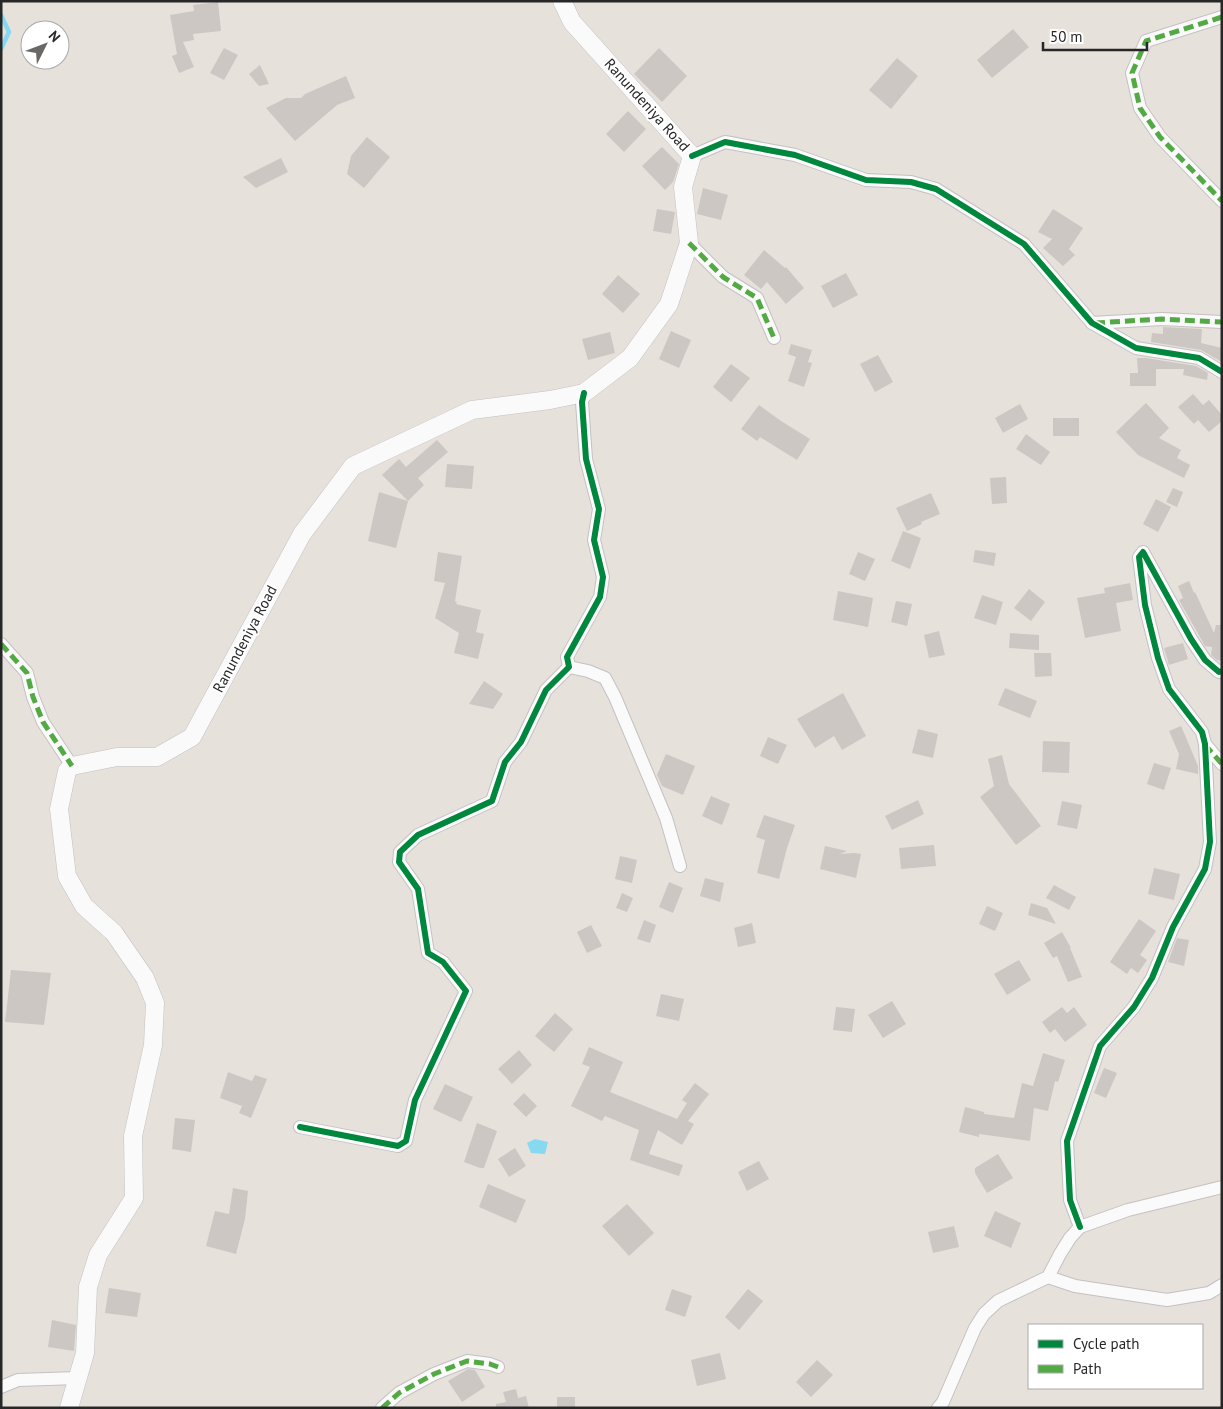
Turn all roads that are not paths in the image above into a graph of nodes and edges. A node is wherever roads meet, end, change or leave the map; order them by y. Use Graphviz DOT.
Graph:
graph roads {
  1 [pos="562,1"];
  2 [pos="1222,17"];
  3 [pos="692,156"];
  4 [pos="1222,201"];
  5 [pos="689,243"];
  6 [pos="1222,322"];
  7 [pos="1092,323"];
  8 [pos="774,338"];
  9 [pos="1222,372"];
  10 [pos="584,393"];
  11 [pos="1,644"];
  12 [pos="570,666"];
  13 [pos="1222,671"];
  14 [pos="1205,744"];
  15 [pos="1222,764"];
  16 [pos="72,766"];
  17 [pos="680,866"];
  18 [pos="300,1127"];
  19 [pos="1222,1187"];
  20 [pos="1080,1227"];
  21 [pos="1048,1277"];
  22 [pos="1222,1285"];
  23 [pos="498,1367"];
  24 [pos="78,1378"];
  25 [pos="1,1387"];
  26 [pos="69,1408"];
  27 [pos="382,1408"];
  28 [pos="938,1408"];
  1 -- 3 [label="main road, Ranundeniya Road"];
  2 -- 4 [label="street"];
  3 -- 5 [label="main road, Ranundeniya Road"];
  3 -- 7 [label="street"];
  5 -- 8 [label="street"];
  5 -- 10 [label="main road, Ranundeniya Road"];
  6 -- 7 [label="street"];
  7 -- 9 [label="street"];
  10 -- 12 [label="street"];
  10 -- 16 [label="main road, Ranundeniya Road"];
  11 -- 16 [label="street"];
  12 -- 17 [label="street"];
  12 -- 18 [label="street"];
  13 -- 14 [label="street"];
  14 -- 15 [label="street"];
  14 -- 20 [label="street"];
  16 -- 24 [label="main road"];
  19 -- 20 [label="street"];
  20 -- 21 [label="street"];
  21 -- 22 [label="street"];
  21 -- 28 [label="street"];
  23 -- 27 [label="street"];
  24 -- 25 [label="street"];
  24 -- 26 [label="main road"];
}
